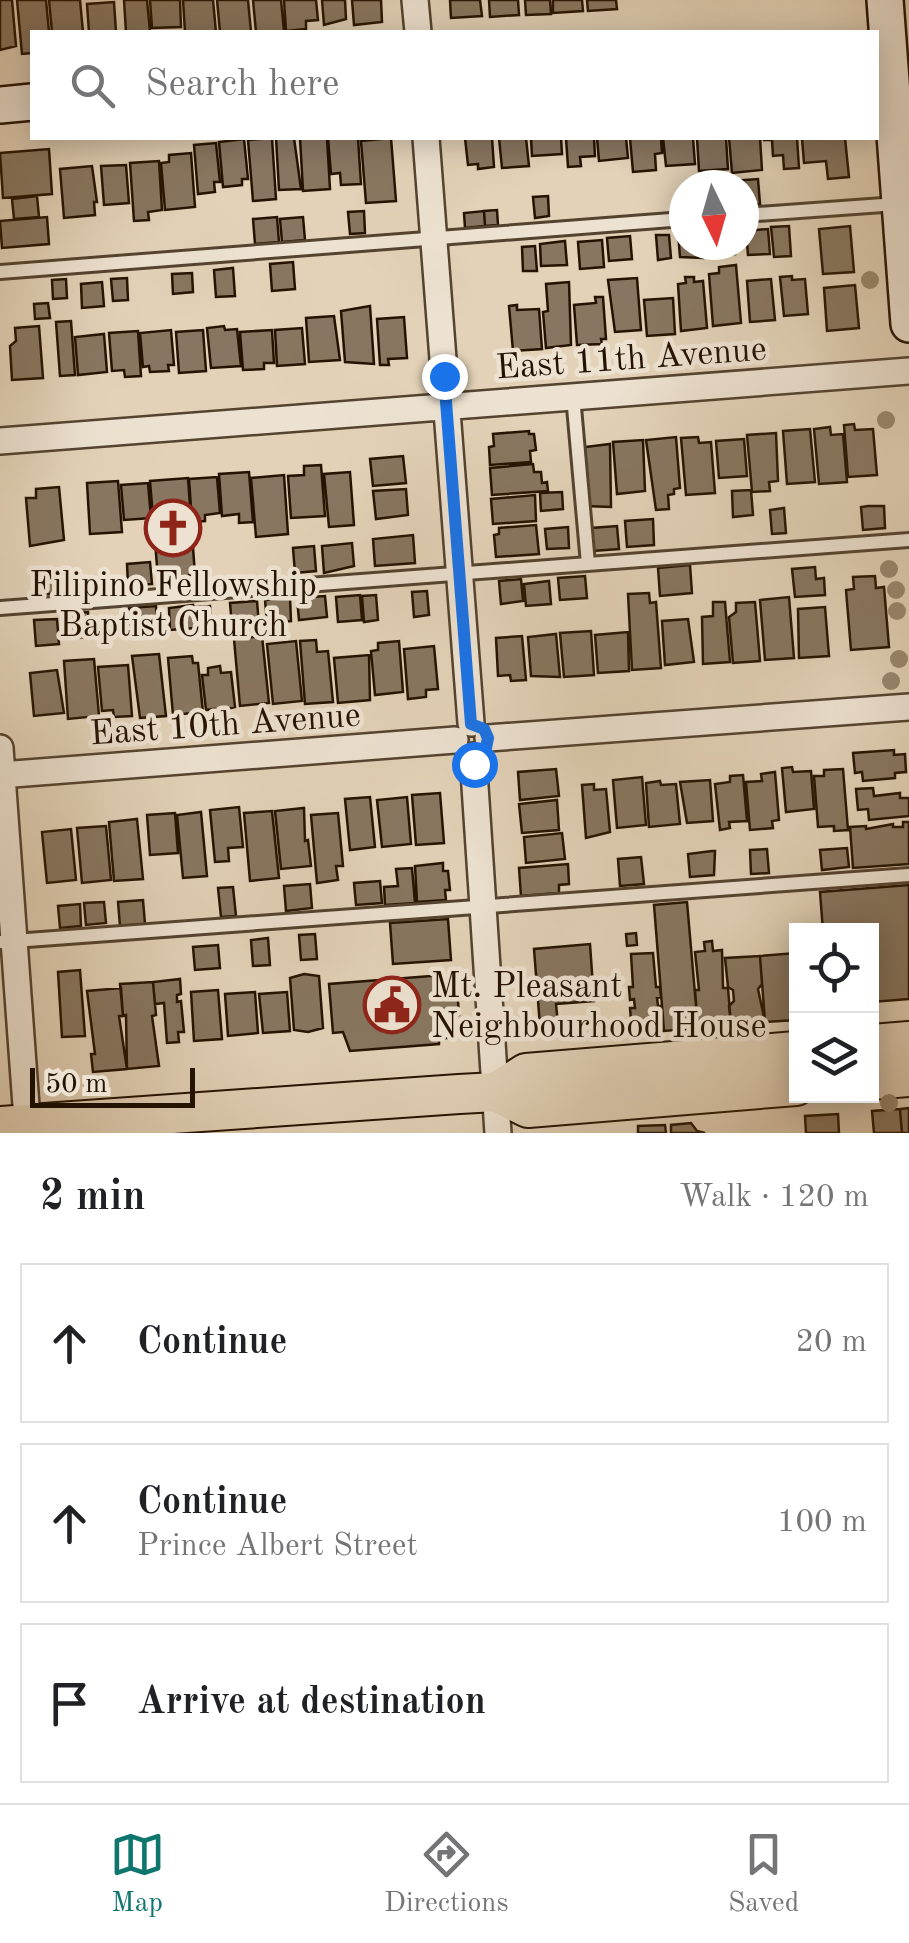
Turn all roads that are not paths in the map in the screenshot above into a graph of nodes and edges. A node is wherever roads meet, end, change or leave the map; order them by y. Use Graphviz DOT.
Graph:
graph roads {
  1 [pos="416,0"];
  2 [pos="886,0"];
  3 [pos="418,30"];
  4 [pos="891,36"];
  5 [pos="30,102"];
  6 [pos="0,105"];
  7 [pos="426,140"];
  8 [pos="904,204"];
  9 [pos="759,214"];
  10 [pos="669,220"];
  11 [pos="434,238"];
  12 [pos="0,272"];
  13 [pos="909,324"];
  14 [pos="909,371"];
  15 [pos="574,396"];
  16 [pos="447,406"];
  17 [pos="0,441"];
  18 [pos="909,540"];
  19 [pos="588,564"];
  20 [pos="458,573"];
  21 [pos="0,608"];
  22 [pos="909,708"];
  23 [pos="472,740"];
  24 [pos="0,748"];
  25 [pos="1,775"];
  26 [pos="909,875"];
  27 [pos="484,906"];
  28 [pos="8,942"];
  29 [pos="909,1041"];
  30 [pos="879,1043"];
  31 [pos="789,1051"];
  32 [pos="909,1077"];
  33 [pos="879,1079"];
  34 [pos="789,1087"];
  35 [pos="496,1092"];
  36 [pos="18,1128"];
  37 [pos="498,1133"];
  1 -- 3 [label="street"];
  2 -- 4 [label="street"];
  4 -- 8 [label="street"];
  5 -- 6 [label="street"];
  7 -- 11 [label="street"];
  8 -- 9 [label="lane"];
  8 -- 13 [label="street"];
  10 -- 11 [label="lane"];
  11 -- 12 [label="lane"];
  11 -- 16 [label="street"];
  14 -- 15 [label="street, East 11th Avenue"];
  15 -- 16 [label="street, East 11th Avenue"];
  15 -- 19 [label="lane"];
  16 -- 17 [label="street, East 11th Avenue"];
  16 -- 20 [label="street"];
  18 -- 19 [label="lane"];
  19 -- 20 [label="lane"];
  20 -- 21 [label="lane"];
  20 -- 23 [label="street"];
  22 -- 23 [label="street, East 10th Avenue"];
  23 -- 25 [label="street, East 10th Avenue"];
  23 -- 27 [label="street"];
  24 -- 25 [label="street"];
  25 -- 28 [label="street"];
  26 -- 27 [label="lane"];
  27 -- 28 [label="lane"];
  27 -- 35 [label="street"];
  28 -- 36 [label="street"];
  29 -- 30 [label="main road"];
  31 -- 35 [label="main road"];
  32 -- 33 [label="main road"];
  34 -- 35 [label="main road"];
  35 -- 36 [label="main road"];
  35 -- 37 [label="street"];
}
